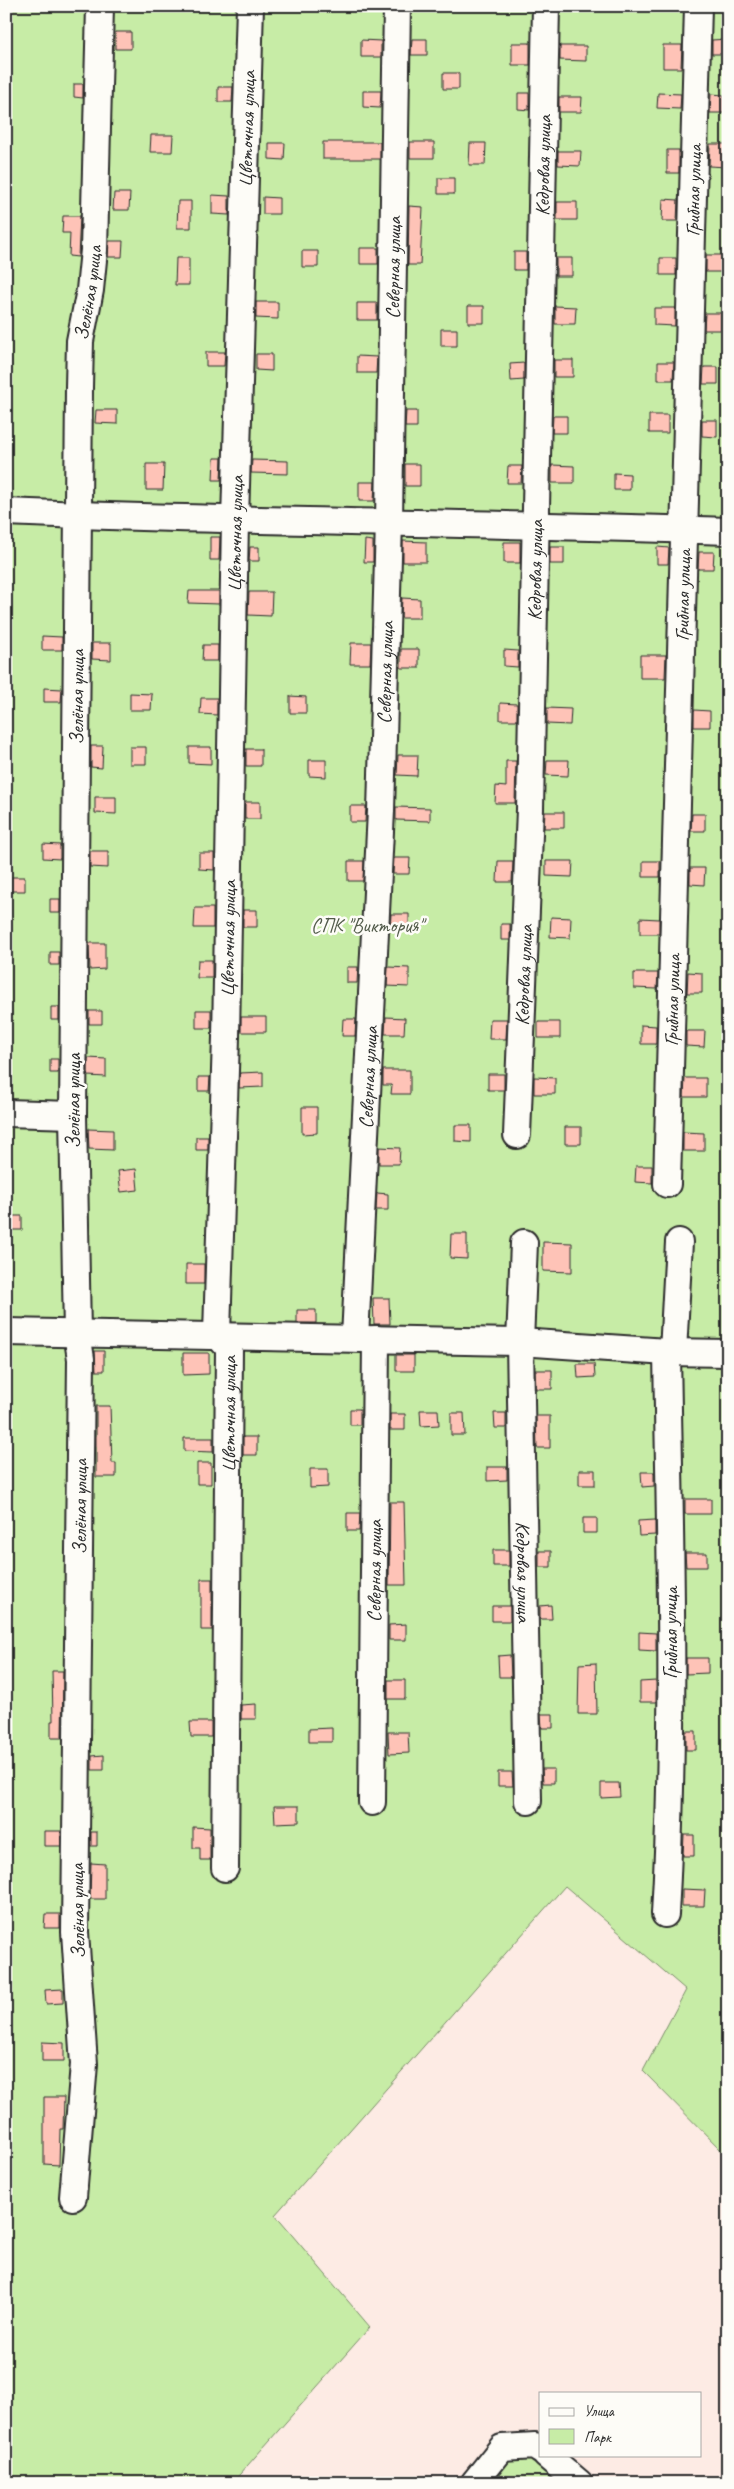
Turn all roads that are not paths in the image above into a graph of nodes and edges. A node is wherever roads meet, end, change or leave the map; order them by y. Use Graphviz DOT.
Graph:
graph roads {
  1 [pos="100,6"];
  2 [pos="250,6"];
  3 [pos="397,6"];
  4 [pos="546,6"];
  5 [pos="698,6"];
  6 [pos="6,512"];
  7 [pos="78,515"];
  8 [pos="235,520"];
  9 [pos="390,521"];
  10 [pos="534,526"];
  11 [pos="683,529"];
  12 [pos="728,531"];
  13 [pos="6,1113"];
  14 [pos="73,1115"];
  15 [pos="517,1134"];
  16 [pos="667,1184"];
  17 [pos="524,1242"];
  18 [pos="679,1242"];
  19 [pos="6,1332"];
  20 [pos="76,1333"];
  21 [pos="217,1334"];
  22 [pos="365,1338"];
  23 [pos="520,1342"];
  24 [pos="670,1352"];
  25 [pos="728,1353"];
  26 [pos="528,1801"];
  27 [pos="372,1802"];
  28 [pos="225,1868"];
  29 [pos="665,1914"];
  30 [pos="72,2197"];
  31 [pos="539,2449"];
  32 [pos="547,2456"];
  33 [pos="474,2483"];
  34 [pos="579,2483"];
  1 -- 7 [label="street, Зелёная улица"];
  2 -- 8 [label="street, Цветочная улица"];
  3 -- 9 [label="street, Северная улица"];
  4 -- 10 [label="street, Кедровая улица"];
  5 -- 11 [label="street, Грибная улица"];
  6 -- 7 [label="street"];
  7 -- 8 [label="street"];
  7 -- 14 [label="street, Зелёная улица"];
  8 -- 9 [label="street"];
  8 -- 21 [label="street, Цветочная улица"];
  9 -- 10 [label="street"];
  9 -- 22 [label="street, Северная улица"];
  10 -- 11 [label="street"];
  10 -- 15 [label="street, Кедровая улица"];
  11 -- 12 [label="street"];
  11 -- 16 [label="street, Грибная улица"];
  13 -- 14 [label="street"];
  14 -- 20 [label="street, Зелёная улица"];
  17 -- 23 [label="street, Кедровая улица"];
  18 -- 24 [label="street, Грибная улица"];
  19 -- 20 [label="street"];
  20 -- 21 [label="street"];
  20 -- 30 [label="street, Зелёная улица"];
  21 -- 22 [label="street"];
  21 -- 28 [label="street, Цветочная улица"];
  22 -- 23 [label="street"];
  22 -- 27 [label="street, Северная улица"];
  23 -- 24 [label="street"];
  23 -- 26 [label="street, Кедровая улица"];
  24 -- 25 [label="street"];
  24 -- 29 [label="street, Грибная улица"];
  31 -- 33 [label="street"];
  32 -- 34 [label="street"];
}
